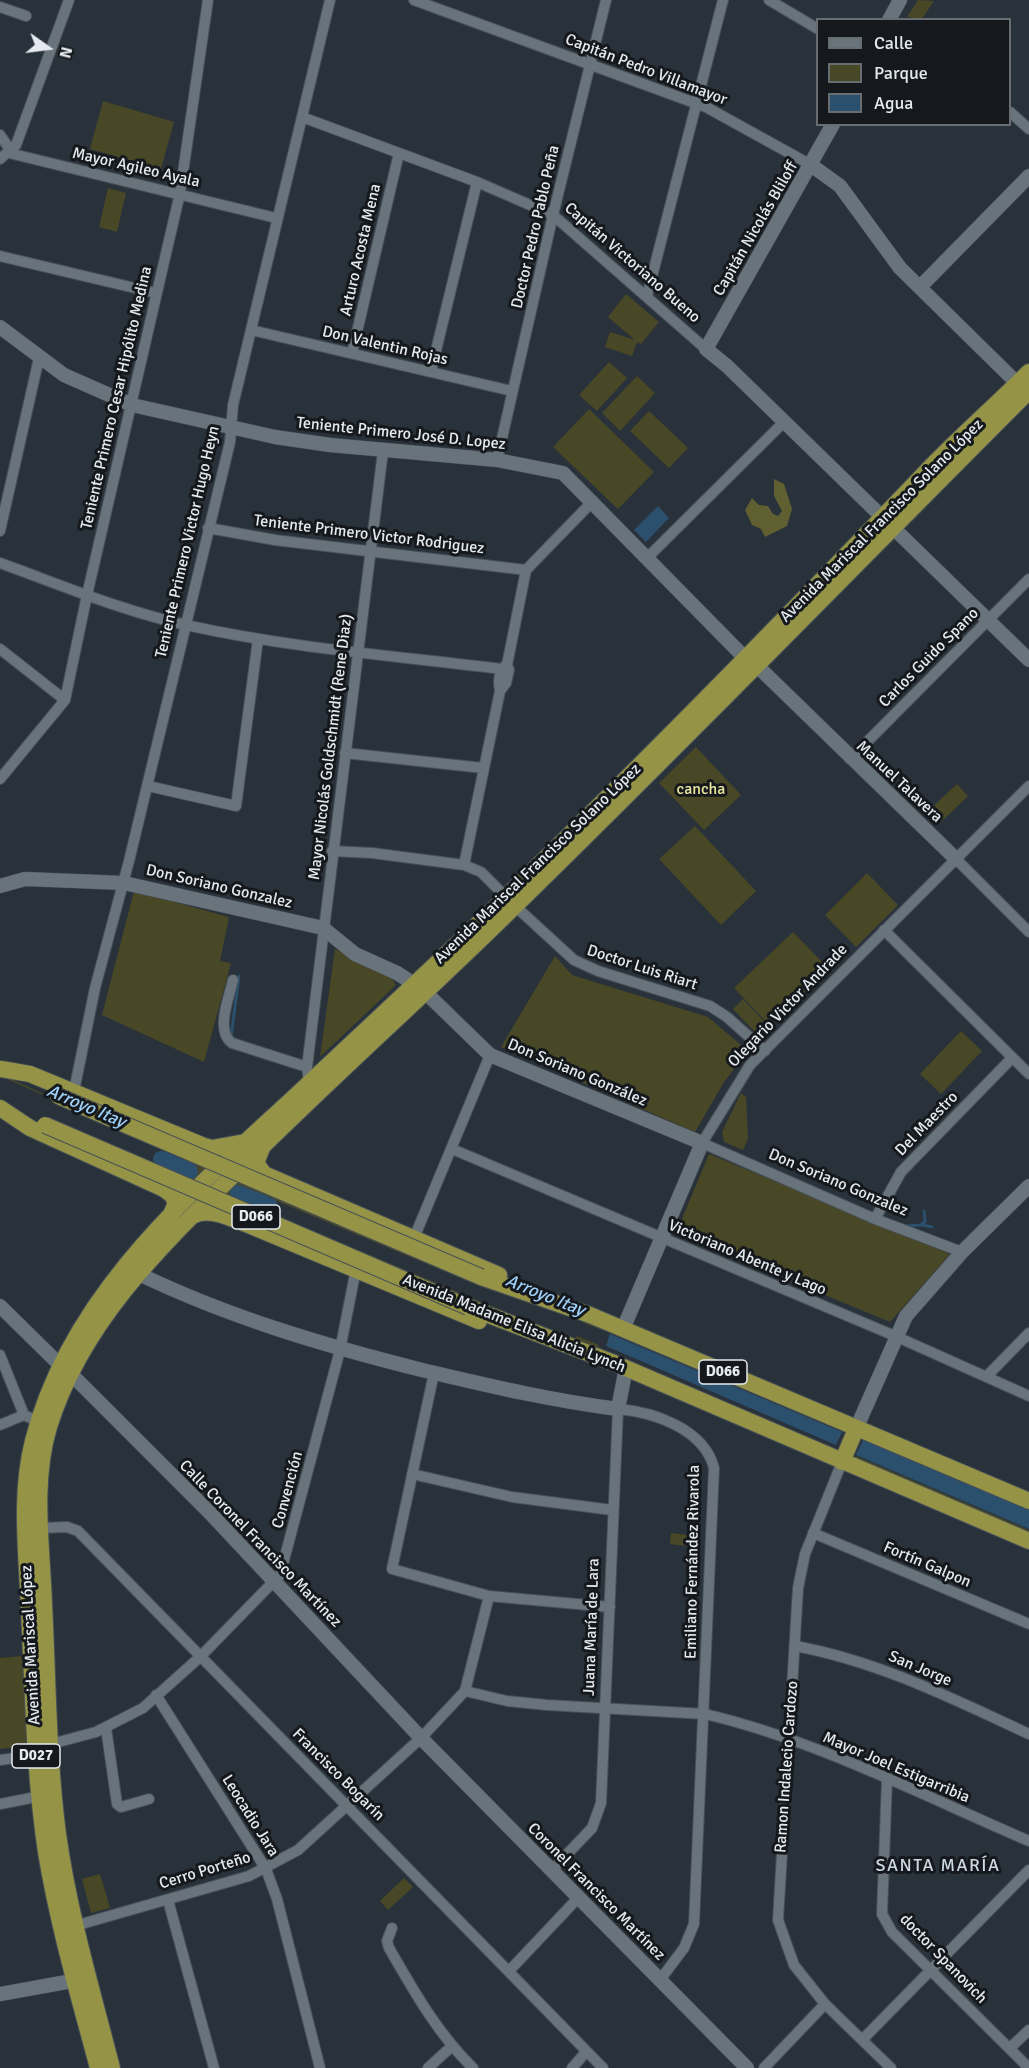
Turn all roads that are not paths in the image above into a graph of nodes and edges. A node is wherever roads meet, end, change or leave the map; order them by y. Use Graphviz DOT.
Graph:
graph roads {
  1 [pos="69,0"];
  2 [pos="208,0"];
  3 [pos="330,0"];
  4 [pos="414,0"];
  5 [pos="606,0"];
  6 [pos="723,0"];
  7 [pos="769,0"];
  8 [pos="900,0"];
  9 [pos="0,7"];
  10 [pos="26,16"];
  11 [pos="890,18"];
  12 [pos="816,28"];
  13 [pos="591,65"];
  14 [pos="696,104"];
  15 [pos="1011,113"];
  16 [pos="302,117"];
  17 [pos="832,126"];
  18 [pos="1029,129"];
  19 [pos="0,135"];
  20 [pos="9,151"];
  21 [pos="399,153"];
  22 [pos="0,159"];
  23 [pos="811,165"];
  24 [pos="1029,176"];
  25 [pos="477,182"];
  26 [pos="180,193"];
  27 [pos="553,215"];
  28 [pos="276,218"];
  29 [pos="0,255"];
  30 [pos="921,286"];
  31 [pos="156,293"];
  32 [pos="647,296"];
  33 [pos="0,327"];
  34 [pos="251,330"];
  35 [pos="706,349"];
  36 [pos="352,353"];
  37 [pos="39,358"];
  38 [pos="431,371"];
  39 [pos="1025,387"];
  40 [pos="512,391"];
  41 [pos="132,405"];
  42 [pos="784,422"];
  43 [pos="231,428"];
  44 [pos="384,451"];
  45 [pos="497,460"];
  46 [pos="593,501"];
  47 [pos="888,522"];
  48 [pos="208,528"];
  49 [pos="0,531"];
  50 [pos="371,551"];
  51 [pos="647,558"];
  52 [pos="0,563"];
  53 [pos="526,570"];
  54 [pos="1029,579"];
  55 [pos="87,595"];
  56 [pos="987,622"];
  57 [pos="185,625"];
  58 [pos="258,639"];
  59 [pos="0,649"];
  60 [pos="358,651"];
  61 [pos="1029,660"];
  62 [pos="752,663"];
  63 [pos="504,667"];
  64 [pos="65,700"];
  65 [pos="345,753"];
  66 [pos="850,759"];
  67 [pos="483,768"];
  68 [pos="0,779"];
  69 [pos="148,786"];
  70 [pos="1029,786"];
  71 [pos="332,851"];
  72 [pos="957,860"];
  73 [pos="464,865"];
  74 [pos="124,883"];
  75 [pos="0,886"];
  76 [pos="511,902"];
  77 [pos="322,928"];
  78 [pos="884,930"];
  79 [pos="1029,932"];
  80 [pos="233,980"];
  81 [pos="419,988"];
  82 [pos="765,1051"];
  83 [pos="490,1054"];
  84 [pos="1012,1058"];
  85 [pos="1,1069"];
  86 [pos="1029,1074"];
  87 [pos="308,1075"];
  88 [pos="66,1094"];
  89 [pos="0,1106"];
  90 [pos="702,1143"];
  91 [pos="254,1144"];
  92 [pos="452,1149"];
  93 [pos="1029,1186"];
  94 [pos="211,1187"];
  95 [pos="169,1219"];
  96 [pos="188,1219"];
  97 [pos="875,1219"];
  98 [pos="414,1238"];
  99 [pos="662,1239"];
  100 [pos="962,1252"];
  101 [pos="356,1269"];
  102 [pos="137,1273"];
  103 [pos="0,1306"];
  104 [pos="590,1315"];
  105 [pos="623,1329"];
  106 [pos="1029,1333"];
  107 [pos="538,1335"];
  108 [pos="895,1336"];
  109 [pos="340,1350"];
  110 [pos="0,1355"];
  111 [pos="626,1368"];
  112 [pos="67,1370"];
  113 [pos="434,1373"];
  114 [pos="986,1377"];
  115 [pos="1029,1396"];
  116 [pos="618,1409"];
  117 [pos="31,1419"];
  118 [pos="0,1425"];
  119 [pos="855,1432"];
  120 [pos="844,1457"];
  121 [pos="412,1474"];
  122 [pos="1029,1501"];
  123 [pos="612,1510"];
  124 [pos="41,1528"];
  125 [pos="813,1533"];
  126 [pos="1029,1542"];
  127 [pos="275,1583"];
  128 [pos="489,1596"];
  129 [pos="610,1607"];
  130 [pos="1029,1624"];
  131 [pos="795,1646"];
  132 [pos="200,1657"];
  133 [pos="465,1692"];
  134 [pos="156,1695"];
  135 [pos="606,1710"];
  136 [pos="705,1714"];
  137 [pos="106,1728"];
  138 [pos="1029,1734"];
  139 [pos="421,1738"];
  140 [pos="787,1739"];
  141 [pos="51,1744"];
  142 [pos="36,1755"];
  143 [pos="0,1760"];
  144 [pos="887,1779"];
  145 [pos="41,1797"];
  146 [pos="149,1800"];
  147 [pos="0,1804"];
  148 [pos="346,1804"];
  149 [pos="1029,1841"];
  150 [pos="266,1869"];
  151 [pos="552,1870"];
  152 [pos="1029,1870"];
  153 [pos="578,1898"];
  154 [pos="168,1900"];
  155 [pos="68,1927"];
  156 [pos="392,1928"];
  157 [pos="932,1970"];
  158 [pos="509,1971"];
  159 [pos="81,1979"];
  160 [pos="660,1980"];
  161 [pos="0,1994"];
  162 [pos="825,2004"];
  163 [pos="1029,2030"];
  164 [pos="863,2039"];
  165 [pos="451,2047"];
  166 [pos="1010,2048"];
  167 [pos="586,2052"];
  168 [pos="98,2068"];
  169 [pos="112,2068"];
  170 [pos="214,2068"];
  171 [pos="320,2068"];
  172 [pos="428,2068"];
  173 [pos="473,2068"];
  174 [pos="572,2068"];
  175 [pos="603,2068"];
  176 [pos="747,2068"];
  177 [pos="764,2068"];
  178 [pos="891,2068"];
  179 [pos="1029,2068"];
  1 -- 20 [label="street"];
  2 -- 26 [label="street, Teniente Primero Cesar Hipólito Medina"];
  3 -- 16 [label="street, Teniente Primero Victor Hugo Heyn"];
  4 -- 13 [label="street, Capitán Pedro Villamayor"];
  5 -- 13 [label="street, Doctor Pedro Pablo Peña"];
  6 -- 14 [label="street"];
  7 -- 12 [label="street"];
  8 -- 11 [label="street"];
  9 -- 10 [label="street"];
  13 -- 14 [label="street, Capitán Pedro Villamayor"];
  13 -- 27 [label="street, Doctor Pedro Pablo Peña"];
  14 -- 23 [label="street, Capitán Pedro Villamayor"];
  14 -- 32 [label="street"];
  15 -- 18 [label="street"];
  16 -- 21 [label="street, Capitán Victoriano Bueno"];
  16 -- 28 [label="street, Teniente Primero Victor Hugo Heyn"];
  17 -- 23 [label="street, Capitán Nicolás Bliloff"];
  19 -- 20 [label="street"];
  20 -- 22 [label="street"];
  20 -- 26 [label="street, Mayor Agileo Ayala"];
  21 -- 25 [label="street, Capitán Victoriano Bueno"];
  21 -- 36 [label="street, Arturo Acosta Mena"];
  23 -- 30 [label="street, Capitán Pedro Villamayor"];
  23 -- 35 [label="street, Capitán Nicolás Bliloff"];
  24 -- 30 [label="street"];
  25 -- 27 [label="street, Capitán Victoriano Bueno"];
  25 -- 38 [label="street"];
  26 -- 28 [label="street, Mayor Agileo Ayala"];
  26 -- 31 [label="street, Teniente Primero Cesar Hipólito Medina"];
  27 -- 32 [label="street, Capitán Victoriano Bueno"];
  27 -- 40 [label="street, Doctor Pedro Pablo Peña"];
  28 -- 34 [label="street, Teniente Primero Victor Hugo Heyn"];
  29 -- 31 [label="street"];
  30 -- 39 [label="street, Capitán Pedro Villamayor"];
  31 -- 41 [label="street, Teniente Primero Cesar Hipólito Medina"];
  32 -- 35 [label="street, Capitán Victoriano Bueno"];
  33 -- 37 [label="street, Teniente Primero José D. Lopez"];
  34 -- 36 [label="street, Don Valentin Rojas"];
  34 -- 43 [label="street, Teniente Primero Victor Hugo Heyn"];
  35 -- 42 [label="street, Capitán Victoriano Bueno"];
  36 -- 38 [label="street, Don Valentin Rojas"];
  37 -- 41 [label="street, Teniente Primero José D. Lopez"];
  37 -- 49 [label="street"];
  38 -- 40 [label="street, Don Valentin Rojas"];
  39 -- 47 [label="highway, Avenida Mariscal Francisco Solano López"];
  40 -- 45 [label="street, Doctor Pedro Pablo Peña"];
  41 -- 43 [label="street, Teniente Primero José D. Lopez"];
  41 -- 55 [label="street, Teniente Primero Cesar Hipólito Medina"];
  42 -- 47 [label="street, Capitán Victoriano Bueno"];
  42 -- 51 [label="street"];
  43 -- 44 [label="street, Teniente Primero José D. Lopez"];
  43 -- 48 [label="street, Teniente Primero Victor Hugo Heyn"];
  44 -- 45 [label="street, Teniente Primero José D. Lopez"];
  44 -- 50 [label="street, Mayor Nicolás Goldschmidt (Rene Diaz)"];
  45 -- 46 [label="street, Teniente Primero José D. Lopez"];
  46 -- 51 [label="street, Teniente Primero José D. Lopez"];
  46 -- 53 [label="street"];
  47 -- 56 [label="street, Capitán Victoriano Bueno"];
  47 -- 62 [label="highway, Avenida Mariscal Francisco Solano López"];
  48 -- 50 [label="street, Teniente Primero Victor Rodriguez"];
  48 -- 57 [label="street, Teniente Primero Victor Hugo Heyn"];
  50 -- 53 [label="street, Teniente Primero Victor Rodriguez"];
  50 -- 60 [label="street, Mayor Nicolás Goldschmidt (Rene Diaz)"];
  51 -- 62 [label="street, Teniente Primero José D. Lopez"];
  52 -- 55 [label="street"];
  53 -- 63 [label="street"];
  54 -- 56 [label="street, Carlos Guido Spano"];
  55 -- 57 [label="street"];
  55 -- 64 [label="street, Teniente Primero Cesar Hipólito Medina"];
  56 -- 61 [label="street, Capitán Victoriano Bueno"];
  56 -- 66 [label="street, Carlos Guido Spano"];
  57 -- 58 [label="street"];
  57 -- 69 [label="street, Teniente Primero Victor Hugo Heyn"];
  58 -- 60 [label="street"];
  58 -- 69 [label="street"];
  59 -- 64 [label="street"];
  60 -- 63 [label="street"];
  60 -- 65 [label="street, Mayor Nicolás Goldschmidt (Rene Diaz)"];
  62 -- 66 [label="street, Manuel Talavera"];
  62 -- 76 [label="highway, Avenida Mariscal Francisco Solano López"];
  63 -- 67 [label="street"];
  64 -- 68 [label="street, Teniente Primero Cesar Hipólito Medina"];
  65 -- 67 [label="street"];
  65 -- 71 [label="street, Mayor Nicolás Goldschmidt (Rene Diaz)"];
  66 -- 72 [label="street, Manuel Talavera"];
  67 -- 73 [label="street"];
  69 -- 74 [label="street, Teniente Primero Victor Hugo Heyn"];
  70 -- 72 [label="street, Olegario Victor Andrade"];
  71 -- 73 [label="street"];
  71 -- 77 [label="street, Mayor Nicolás Goldschmidt (Rene Diaz)"];
  72 -- 78 [label="street, Olegario Victor Andrade"];
  72 -- 79 [label="street, Manuel Talavera"];
  73 -- 76 [label="street, Doctor Luis Riart"];
  74 -- 75 [label="street, Don Soriano Gonzalez"];
  74 -- 77 [label="street, Don Soriano Gonzalez"];
  74 -- 88 [label="street, Teniente Primero Victor Hugo Heyn"];
  76 -- 81 [label="highway, Avenida Mariscal Francisco Solano López"];
  76 -- 82 [label="street, Doctor Luis Riart"];
  77 -- 81 [label="street, Don Soriano Gonzalez"];
  77 -- 87 [label="street, Mayor Nicolás Goldschmidt (Rene Diaz)"];
  78 -- 82 [label="street, Olegario Victor Andrade"];
  78 -- 84 [label="street"];
  80 -- 87 [label="street"];
  81 -- 83 [label="street, Don Soriano González"];
  81 -- 87 [label="highway, Avenida Mariscal Francisco Solano López"];
  81 -- 91 [label="highway, Avenida Mariscal Francisco Solano López"];
  82 -- 90 [label="street, Olegario Victor Andrade"];
  83 -- 90 [label="street, Don Soriano González"];
  83 -- 92 [label="street"];
  84 -- 86 [label="street"];
  84 -- 97 [label="street, Del Maestro"];
  85 -- 88 [label="highway, Avenida Madame Elisa Alicia Lynch / D066"];
  87 -- 91 [label="highway, Avenida Mariscal Francisco Solano López"];
  88 -- 91 [label="highway"];
  88 -- 104 [label="highway, Avenida Madame Elisa Alicia Lynch / D066, bridge"];
  89 -- 95 [label="highway"];
  89 -- 107 [label="highway, Avenida Madame Elisa Alicia Lynch / D066, bridge"];
  90 -- 97 [label="street, Don Soriano Gonzalez"];
  90 -- 99 [label="street, Olegario Victor Andrade"];
  91 -- 94 [label="highway, Avenida Mariscal Francisco Solano López"];
  91 -- 98 [label="highway"];
  92 -- 98 [label="street"];
  92 -- 99 [label="street, Victoriano Abente y Lago"];
  93 -- 100 [label="street"];
  94 -- 95 [label="highway, Avenida Mariscal Francisco Solano López / D027"];
  94 -- 96 [label="highway, Avenida Mariscal Francisco Solano López / D027"];
  95 -- 112 [label="highway, Avenida Mariscal Francisco Solano López / D027"];
  96 -- 101 [label="highway"];
  96 -- 102 [label="highway, Avenida Mariscal Francisco Solano López / D027"];
  97 -- 100 [label="street, Don Soriano Gonzalez"];
  98 -- 104 [label="highway"];
  99 -- 105 [label="street, Olegario Victor Andrade"];
  99 -- 108 [label="street, Victoriano Abente y Lago"];
  100 -- 108 [label="street"];
  101 -- 107 [label="highway"];
  101 -- 109 [label="street, Convención"];
  102 -- 109 [label="street, Emiliano Fernández Rivarola"];
  102 -- 112 [label="highway, Avenida Mariscal Francisco Solano López / D027"];
  103 -- 112 [label="street, Calle Coronel Francisco Martínez"];
  104 -- 105 [label="highway, Avenida Madame Elisa Alicia Lynch / D066"];
  105 -- 119 [label="highway, Avenida Madame Elisa Alicia Lynch / D066"];
  106 -- 114 [label="street"];
  107 -- 111 [label="highway, Avenida Madame Elisa Alicia Lynch / D066"];
  108 -- 114 [label="street, Victoriano Abente y Lago"];
  108 -- 119 [label="street"];
  109 -- 113 [label="street, Emiliano Fernández Rivarola"];
  109 -- 127 [label="street, Convención"];
  110 -- 117 [label="street"];
  111 -- 116 [label="street, Juana María de Lara"];
  111 -- 120 [label="highway, Avenida Madame Elisa Alicia Lynch / D066"];
  112 -- 117 [label="highway, Avenida Mariscal López / D027"];
  112 -- 124 [label="highway, Avenida Mariscal López / D027"];
  112 -- 127 [label="street, Calle Coronel Francisco Martínez"];
  113 -- 116 [label="street, Emiliano Fernández Rivarola"];
  113 -- 121 [label="street"];
  114 -- 115 [label="street, Victoriano Abente y Lago"];
  116 -- 123 [label="street, Juana María de Lara"];
  116 -- 136 [label="street, Emiliano Fernández Rivarola"];
  117 -- 118 [label="street"];
  117 -- 142 [label="highway, Avenida Mariscal López / D027"];
  119 -- 120 [label="highway, Ramon Indalecio Cardozo"];
  119 -- 122 [label="highway, Avenida Madame Elisa Alicia Lynch / D066"];
  120 -- 125 [label="street, Ramon Indalecio Cardozo"];
  120 -- 126 [label="highway, Avenida Madame Elisa Alicia Lynch / D066"];
  121 -- 123 [label="street"];
  121 -- 128 [label="street"];
  123 -- 129 [label="street, Juana María de Lara"];
  124 -- 132 [label="street, Francisco Bogarín"];
  124 -- 141 [label="highway, Avenida Mariscal López / D027"];
  125 -- 130 [label="street, Fortín Galpon"];
  125 -- 131 [label="street, Ramon Indalecio Cardozo"];
  127 -- 132 [label="street, Convención"];
  127 -- 139 [label="street, Calle Coronel Francisco Martínez"];
  128 -- 129 [label="street"];
  128 -- 133 [label="street"];
  129 -- 135 [label="street, Juana María de Lara"];
  131 -- 138 [label="street, San Jorge"];
  131 -- 140 [label="street, Ramon Indalecio Cardozo"];
  132 -- 134 [label="street, Convención"];
  132 -- 148 [label="street, Francisco Bogarín"];
  133 -- 135 [label="street, Mayor Joel Estigarribia"];
  133 -- 139 [label="street, Cerro Porteño"];
  134 -- 137 [label="street, Convención"];
  134 -- 150 [label="street, Leocadio Jara"];
  135 -- 136 [label="street, Mayor Joel Estigarribia"];
  135 -- 151 [label="street, Juana María de Lara"];
  136 -- 140 [label="street, Mayor Joel Estigarribia"];
  136 -- 160 [label="street, Emiliano Fernández Rivarola"];
  137 -- 141 [label="street, Convención"];
  137 -- 146 [label="street"];
  139 -- 148 [label="street, Cerro Porteño"];
  139 -- 151 [label="street, Coronel Francisco Martínez"];
  140 -- 144 [label="street, Mayor Joel Estigarribia"];
  140 -- 162 [label="street, Ramon Indalecio Cardozo"];
  141 -- 155 [label="highway, Avenida Mariscal López / D027"];
  142 -- 143 [label="street"];
  142 -- 145 [label="highway, Avenida Mariscal López / D027"];
  144 -- 149 [label="street, Mayor Joel Estigarribia"];
  144 -- 157 [label="street, doctor Spanovich"];
  145 -- 147 [label="street"];
  145 -- 155 [label="highway, Avenida Mariscal López / D027"];
  148 -- 150 [label="street, Cerro Porteño"];
  148 -- 158 [label="street, Francisco Bogarín"];
  150 -- 154 [label="street, Cerro Porteño"];
  150 -- 171 [label="street, Leocadio Jara"];
  151 -- 153 [label="street, Coronel Francisco Martínez"];
  152 -- 157 [label="street"];
  153 -- 158 [label="street"];
  153 -- 160 [label="street, Coronel Francisco Martínez"];
  154 -- 155 [label="street, Cerro Porteño"];
  154 -- 170 [label="street"];
  155 -- 159 [label="highway, Avenida Mariscal López / D027"];
  156 -- 165 [label="street"];
  157 -- 164 [label="street"];
  157 -- 166 [label="street, doctor Spanovich"];
  158 -- 167 [label="street, Francisco Bogarín"];
  159 -- 161 [label="street"];
  159 -- 168 [label="highway, Avenida Mariscal López / D027"];
  159 -- 169 [label="highway, Avenida Mariscal López / D027"];
  160 -- 176 [label="street, Coronel Francisco Martínez"];
  162 -- 164 [label="street, Ramon Indalecio Cardozo"];
  162 -- 177 [label="street"];
  163 -- 166 [label="street"];
  164 -- 178 [label="street, Ramon Indalecio Cardozo"];
  165 -- 172 [label="street"];
  165 -- 173 [label="street"];
  166 -- 179 [label="street, doctor Spanovich"];
  167 -- 174 [label="street"];
  167 -- 175 [label="street, Francisco Bogarín"];
}
